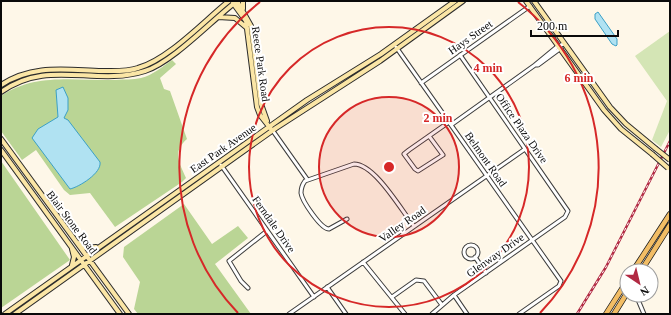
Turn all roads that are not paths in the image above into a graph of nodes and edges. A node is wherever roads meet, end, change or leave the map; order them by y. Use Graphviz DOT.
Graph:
graph roads {
  1 [pos="243,1"];
  2 [pos="455,1"];
  3 [pos="463,1"];
  4 [pos="526,1"];
  5 [pos="536,1"];
  6 [pos="234,2"];
  7 [pos="530,6"];
  8 [pos="243,10"];
  9 [pos="218,17"];
  10 [pos="247,29"];
  11 [pos="564,44"];
  12 [pos="394,45"];
  13 [pos="559,47"];
  14 [pos="397,49"];
  15 [pos="168,52"];
  16 [pos="460,55"];
  17 [pos="172,56"];
  18 [pos="43,70"];
  19 [pos="43,75"];
  20 [pos="421,83"];
  21 [pos="1,85"];
  22 [pos="598,91"];
  23 [pos="1,92"];
  24 [pos="592,95"];
  25 [pos="489,97"];
  26 [pos="450,124"];
  27 [pos="270,126"];
  28 [pos="630,127"];
  29 [pos="273,131"];
  30 [pos="625,132"];
  31 [pos="429,136"];
  32 [pos="1,139"];
  33 [pos="525,149"];
  34 [pos="1,150"];
  35 [pos="670,160"];
  36 [pos="219,162"];
  37 [pos="223,167"];
  38 [pos="669,168"];
  39 [pos="486,176"];
  40 [pos="307,179"];
  41 [pos="568,211"];
  42 [pos="54,213"];
  43 [pos="670,214"];
  44 [pos="48,217"];
  45 [pos="347,219"];
  46 [pos="670,225"];
  47 [pos="414,226"];
  48 [pos="268,231"];
  49 [pos="76,240"];
  50 [pos="532,240"];
  51 [pos="70,245"];
  52 [pos="99,246"];
  53 [pos="646,250"];
  54 [pos="652,254"];
  55 [pos="86,255"];
  56 [pos="99,256"];
  57 [pos="475,258"];
  58 [pos="81,259"];
  59 [pos="90,262"];
  60 [pos="363,262"];
  61 [pos="638,263"];
  62 [pos="646,263"];
  63 [pos="72,265"];
  64 [pos="86,265"];
  65 [pos="98,272"];
  66 [pos="486,273"];
  67 [pos="327,287"];
  68 [pos="248,288"];
  69 [pos="619,294"];
  70 [pos="454,295"];
  71 [pos="314,297"];
  72 [pos="392,297"];
  73 [pos="621,303"];
  74 [pos="639,303"];
  75 [pos="442,305"];
  76 [pos="124,307"];
  77 [pos="119,313"];
  78 [pos="7,314"];
  79 [pos="15,314"];
  80 [pos="129,314"];
  81 [pos="290,314"];
  82 [pos="346,314"];
  83 [pos="405,314"];
  84 [pos="432,314"];
  85 [pos="467,314"];
  86 [pos="519,314"];
  87 [pos="606,314"];
  88 [pos="614,314"];
  89 [pos="644,314"];
  1 -- 8 [label="main road"];
  2 -- 12 [label="main road, East Park Avenue"];
  3 -- 14 [label="main road, East Park Avenue"];
  4 -- 7 [label="main road"];
  5 -- 11 [label="main road"];
  6 -- 8 [label="main road, Reece Park Road"];
  6 -- 9 [label="main road"];
  6 -- 10 [label="main road, Reece Park Road"];
  6 -- 15 [label="main road"];
  7 -- 13 [label="main road"];
  7 -- 16 [label="street, Hays Street"];
  8 -- 27 [label="main road, Reece Park Road"];
  9 -- 10 [label="main road"];
  9 -- 17 [label="main road"];
  10 -- 27 [label="main road, Reece Park Road"];
  11 -- 13 [label="street"];
  11 -- 22 [label="main road"];
  12 -- 14 [label="street, Belmont Road"];
  12 -- 27 [label="main road, East Park Avenue"];
  13 -- 24 [label="main road"];
  13 -- 25 [label="street"];
  14 -- 20 [label="street, Belmont Road"];
  14 -- 29 [label="main road, East Park Avenue"];
  15 -- 17 [label="main road"];
  15 -- 18 [label="main road"];
  16 -- 20 [label="street, Hays Street"];
  16 -- 25 [label="street, Office Plaza Drive"];
  17 -- 19 [label="main road"];
  18 -- 19 [label="main road"];
  18 -- 21 [label="main road"];
  19 -- 23 [label="main road"];
  20 -- 26 [label="street, Belmont Road"];
  22 -- 24 [label="main road"];
  22 -- 28 [label="main road"];
  24 -- 30 [label="main road"];
  25 -- 26 [label="street"];
  25 -- 33 [label="street, Office Plaza Drive"];
  26 -- 31 [label="street"];
  26 -- 39 [label="street, Belmont Road"];
  27 -- 29 [label="main road, Reece Park Road"];
  27 -- 36 [label="main road, East Park Avenue"];
  28 -- 30 [label="main road"];
  28 -- 35 [label="main road, bridge"];
  29 -- 37 [label="main road, East Park Avenue"];
  29 -- 40 [label="street"];
  30 -- 38 [label="main road, bridge"];
  31 -- 31 [label="street"];
  32 -- 42 [label="main road, Blair Stone Road"];
  33 -- 39 [label="street, Valley Road"];
  33 -- 41 [label="street, Office Plaza Drive"];
  34 -- 44 [label="main road, Blair Stone Road"];
  36 -- 37 [label="street, Ferndale Drive"];
  36 -- 52 [label="main road, East Park Avenue"];
  37 -- 48 [label="street, Ferndale Drive"];
  37 -- 56 [label="main road, East Park Avenue"];
  39 -- 47 [label="street, Valley Road"];
  39 -- 50 [label="street, Belmont Road"];
  40 -- 45 [label="street"];
  40 -- 47 [label="street"];
  41 -- 50 [label="street, Glenway Drive"];
  42 -- 44 [label="main road"];
  42 -- 49 [label="main road, Blair Stone Road"];
  43 -- 53 [label="main road"];
  44 -- 51 [label="main road, Blair Stone Road"];
  46 -- 54 [label="main road"];
  47 -- 60 [label="street, Valley Road"];
  48 -- 68 [label="street"];
  48 -- 71 [label="street, Ferndale Drive"];
  49 -- 52 [label="main road"];
  49 -- 55 [label="main road, Blair Stone Road"];
  50 -- 66 [label="street, Glenway Drive"];
  50 -- 86 [label="street, Belmont Road"];
  51 -- 58 [label="main road, Blair Stone Road"];
  51 -- 63 [label="main road"];
  52 -- 55 [label="main road, East Park Avenue"];
  53 -- 54 [label="main road"];
  53 -- 61 [label="main road"];
  54 -- 62 [label="main road"];
  55 -- 58 [label="main road, East Park Avenue"];
  55 -- 59 [label="main road, Blair Stone Road"];
  56 -- 59 [label="main road, East Park Avenue"];
  56 -- 65 [label="main road"];
  57 -- 57 [label="street"];
  57 -- 66 [label="street"];
  58 -- 63 [label="main road, East Park Avenue"];
  58 -- 64 [label="main road, Blair Stone Road"];
  59 -- 64 [label="main road, East Park Avenue"];
  59 -- 65 [label="main road, Blair Stone Road"];
  60 -- 67 [label="street, Valley Road"];
  60 -- 72 [label="street"];
  63 -- 78 [label="main road, East Park Avenue"];
  64 -- 77 [label="main road, Blair Stone Road"];
  64 -- 79 [label="main road, East Park Avenue"];
  65 -- 76 [label="main road, Blair Stone Road"];
  66 -- 70 [label="street, Glenway Drive"];
  67 -- 71 [label="street, Valley Road"];
  67 -- 82 [label="street"];
  69 -- 87 [label="main road"];
  70 -- 75 [label="street, Glenway Drive"];
  70 -- 85 [label="street"];
  71 -- 81 [label="street, Valley Road"];
  72 -- 75 [label="street"];
  72 -- 83 [label="street"];
  73 -- 88 [label="main road"];
  74 -- 89 [label="street"];
  75 -- 84 [label="street, Glenway Drive"];
  76 -- 77 [label="main road"];
  76 -- 80 [label="main road, Blair Stone Road"];
}
